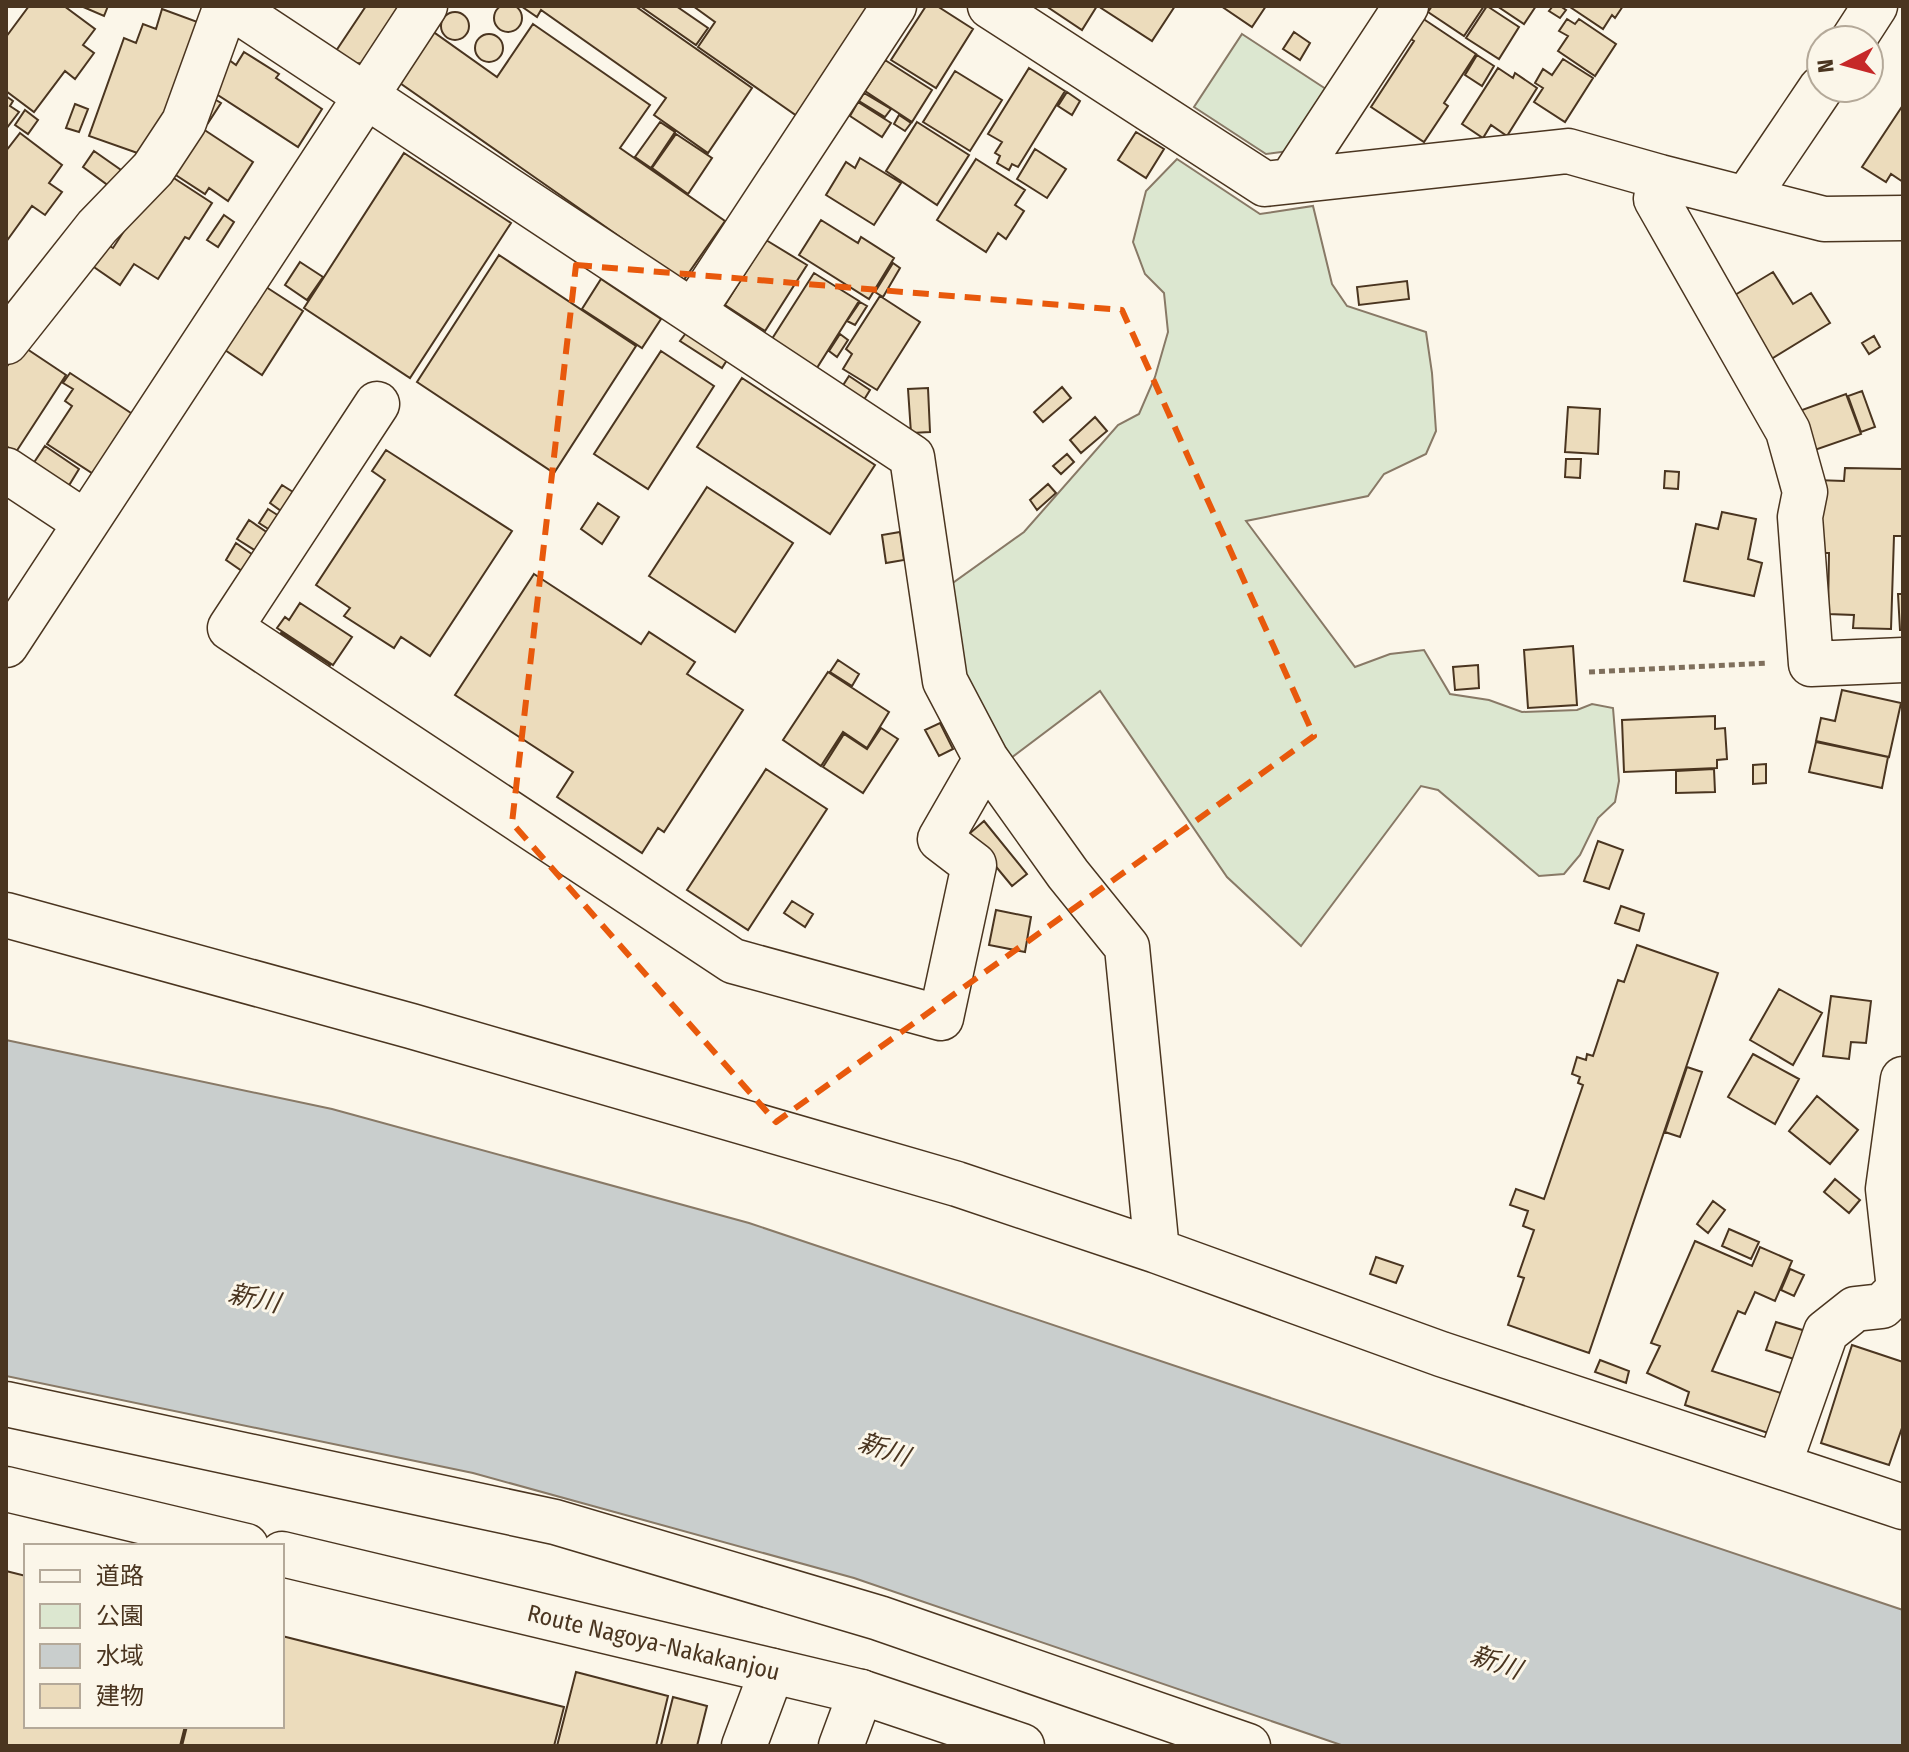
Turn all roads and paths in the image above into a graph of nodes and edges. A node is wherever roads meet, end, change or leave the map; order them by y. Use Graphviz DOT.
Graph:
graph roads {
  1 [pos="228,6"];
  2 [pos="425,6"];
  3 [pos="894,6"];
  4 [pos="990,6"];
  5 [pos="1406,6"];
  6 [pos="1875,6"];
  7 [pos="1863,24"];
  8 [pos="367,96"];
  9 [pos="1810,104"];
  10 [pos="1660,177"];
  11 [pos="1291,181"];
  12 [pos="1746,199"];
  13 [pos="1903,218"];
  14 [pos="693,312"];
  15 [pos="6,342"];
  16 [pos="377,404"];
  17 [pos="6,470"];
  18 [pos="86,523"];
  19 [pos="6,645"];
  20 [pos="1903,660"];
  21 [pos="1811,661"];
  22 [pos="1589,672"];
  23 [pos="986,759"];
  24 [pos="6,915"];
  25 [pos="1903,1079"];
  26 [pos="1157,1251"];
  27 [pos="6,1404"];
  28 [pos="1779,1465"];
  29 [pos="6,1489"];
  30 [pos="1903,1507"];
  31 [pos="238,1544"];
  32 [pos="284,1554"];
  33 [pos="772,1671"];
  34 [pos="861,1692"];
  35 [pos="744,1746"];
  36 [pos="841,1746"];
  37 [pos="1022,1746"];
  38 [pos="1248,1746"];
  1 -- 8 [label="street"];
  1 -- 15 [label="street"];
  2 -- 8 [label="street"];
  3 -- 14 [label="street"];
  4 -- 11 [label="street"];
  5 -- 11 [label="street"];
  6 -- 7 [label="street"];
  8 -- 14 [label="street"];
  8 -- 18 [label="street"];
  9 -- 12 [label="street"];
  10 -- 11 [label="street"];
  10 -- 12 [label="street"];
  10 -- 21 [label="street"];
  12 -- 13 [label="street"];
  14 -- 23 [label="street"];
  16 -- 23 [label="street"];
  17 -- 18 [label="street"];
  18 -- 19 [label="street"];
  20 -- 21 [label="street"];
  21 -- 22 [label="path"];
  23 -- 26 [label="street"];
  24 -- 26 [label="street"];
  25 -- 28 [label="street"];
  26 -- 28 [label="street"];
  27 -- 38 [label="street"];
  28 -- 30 [label="street"];
  29 -- 31 [label="street"];
  32 -- 33 [label="street, Route Nagoya-Nakakanjou"];
  33 -- 34 [label="street, Route Nagoya-Nakakanjou"];
  33 -- 35 [label="street"];
  34 -- 36 [label="street"];
  34 -- 37 [label="street, Route Nagoya-Nakakanjou"];
}
